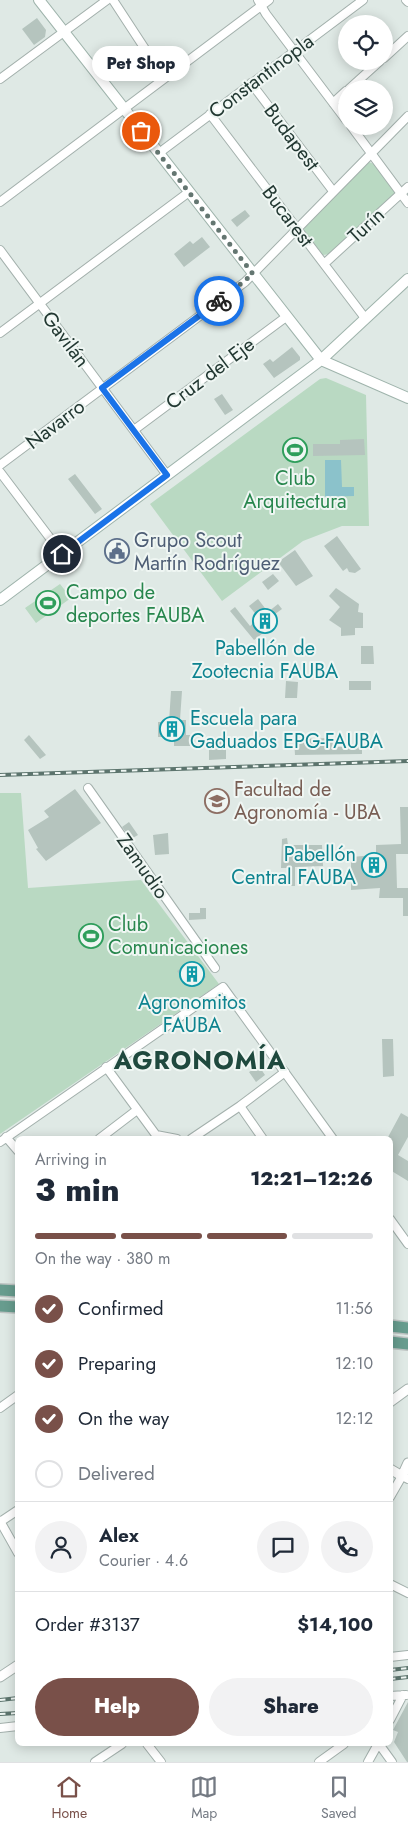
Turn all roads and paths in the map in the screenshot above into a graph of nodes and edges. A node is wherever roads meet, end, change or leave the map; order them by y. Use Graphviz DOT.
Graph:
graph roads {
  1 [pos="39,0"];
  2 [pos="107,0"];
  3 [pos="113,0"];
  4 [pos="269,0"];
  5 [pos="363,0"];
  6 [pos="260,3"];
  7 [pos="64,32"];
  8 [pos="408,36"];
  9 [pos="393,50"];
  10 [pos="294,51"];
  11 [pos="370,70"];
  12 [pos="164,78"];
  13 [pos="0,80"];
  14 [pos="359,80"];
  15 [pos="251,82"];
  16 [pos="338,99"];
  17 [pos="333,103"];
  18 [pos="124,109"];
  19 [pos="338,110"];
  20 [pos="210,114"];
  21 [pos="408,116"];
  22 [pos="357,135"];
  23 [pos="159,152"];
  24 [pos="371,153"];
  25 [pos="408,187"];
  26 [pos="334,191"];
  27 [pos="189,192"];
  28 [pos="401,193"];
  29 [pos="0,202"];
  30 [pos="408,203"];
  31 [pos="298,229"];
  32 [pos="0,250"];
  33 [pos="324,264"];
  34 [pos="253,274"];
  35 [pos="408,279"];
  36 [pos="40,304"];
  37 [pos="286,316"];
  38 [pos="365,318"];
  39 [pos="0,333"];
  40 [pos="321,360"];
  41 [pos="102,388"];
  42 [pos="408,398"];
  43 [pos="134,430"];
  44 [pos="0,465"];
  45 [pos="0,472"];
  46 [pos="167,475"];
  47 [pos="62,554"];
  48 [pos="0,600"];
  49 [pos="88,788"];
  50 [pos="215,968"];
  51 [pos="106,1067"];
  52 [pos="285,1072"];
  53 [pos="240,1106"];
  54 [pos="137,1110"];
  55 [pos="103,1136"];
  56 [pos="155,1136"];
  57 [pos="195,1136"];
  58 [pos="262,1136"];
  59 [pos="331,1136"];
  60 [pos="3,1139"];
  61 [pos="15,1149"];
  62 [pos="393,1223"];
  63 [pos="408,1244"];
  64 [pos="0,1290"];
  65 [pos="15,1291"];
  66 [pos="0,1306"];
  67 [pos="15,1307"];
  68 [pos="393,1326"];
  69 [pos="408,1328"];
  70 [pos="393,1342"];
  71 [pos="408,1344"];
  72 [pos="408,1389"];
  73 [pos="15,1398"];
  74 [pos="393,1400"];
  75 [pos="0,1408"];
  76 [pos="408,1463"];
  77 [pos="393,1471"];
  78 [pos="405,1477"];
  79 [pos="393,1493"];
  80 [pos="15,1512"];
  81 [pos="0,1522"];
  82 [pos="15,1548"];
  83 [pos="393,1586"];
  84 [pos="408,1593"];
  85 [pos="408,1655"];
  86 [pos="393,1657"];
  87 [pos="15,1667"];
  88 [pos="0,1677"];
  89 [pos="406,1695"];
  90 [pos="393,1696"];
  91 [pos="393,1715"];
  92 [pos="15,1726"];
  93 [pos="0,1728"];
  94 [pos="119,1746"];
  95 [pos="148,1746"];
  96 [pos="341,1746"];
  97 [pos="377,1746"];
  98 [pos="380,1746"];
  99 [pos="95,1762"];
  100 [pos="160,1762"];
  101 [pos="319,1762"];
  102 [pos="368,1762"];
  103 [pos="392,1762"];
  1 -- 7 [label="main road"];
  2 -- 7 [label="street"];
  3 -- 12 [label="street"];
  4 -- 6 [label="street"];
  5 -- 10 [label="street, Constantinopla"];
  6 -- 10 [label="street"];
  6 -- 12 [label="street"];
  7 -- 13 [label="street"];
  7 -- 18 [label="main road"];
  8 -- 9 [label="street"];
  10 -- 15 [label="street, Constantinopla"];
  10 -- 17 [label="street"];
  11 -- 14 [label="street"];
  12 -- 18 [label="street"];
  15 -- 20 [label="street, Constantinopla"];
  15 -- 26 [label="street, Budapest"];
  16 -- 17 [label="street"];
  17 -- 19 [label="street"];
  18 -- 23 [label="main road"];
  18 -- 29 [label="street"];
  20 -- 23 [label="street, Constantinopla"];
  20 -- 31 [label="street, Bucarest"];
  21 -- 24 [label="street, Navarro"];
  22 -- 24 [label="street"];
  23 -- 27 [label="main road"];
  24 -- 26 [label="street, Navarro"];
  24 -- 28 [label="street"];
  25 -- 28 [label="street, Turín"];
  26 -- 31 [label="street, Navarro"];
  27 -- 34 [label="main road"];
  27 -- 36 [label="street"];
  28 -- 30 [label="street"];
  28 -- 33 [label="street, Turín"];
  31 -- 33 [label="street, Bucarest"];
  31 -- 34 [label="street, Navarro"];
  32 -- 36 [label="street, Gavilán"];
  33 -- 38 [label="street, Bucarest"];
  34 -- 37 [label="main road"];
  34 -- 41 [label="street, Navarro"];
  35 -- 38 [label="main road"];
  36 -- 39 [label="street"];
  36 -- 41 [label="street, Gavilán"];
  37 -- 40 [label="main road"];
  37 -- 43 [label="street, Cruz del Eje"];
  38 -- 40 [label="main road"];
  40 -- 42 [label="main road"];
  40 -- 46 [label="main road"];
  41 -- 43 [label="street, Gavilán"];
  41 -- 44 [label="street, Navarro"];
  43 -- 46 [label="street, Gavilán"];
  45 -- 47 [label="street"];
  46 -- 47 [label="main road"];
  47 -- 48 [label="main road"];
  49 -- 50 [label="street, Zamudio"];
  51 -- 52 [label="street"];
  51 -- 54 [label="street"];
  51 -- 60 [label="street"];
  52 -- 53 [label="street"];
  52 -- 59 [label="street"];
  53 -- 57 [label="street"];
  53 -- 58 [label="street"];
  54 -- 55 [label="street"];
  54 -- 56 [label="street"];
  60 -- 61 [label="street"];
  62 -- 63 [label="street"];
  64 -- 65 [label="main road"];
  66 -- 67 [label="main road"];
  68 -- 69 [label="main road"];
  70 -- 71 [label="main road"];
  72 -- 74 [label="street"];
  73 -- 75 [label="street"];
  76 -- 78 [label="street"];
  77 -- 78 [label="street"];
  78 -- 79 [label="street"];
  80 -- 81 [label="street"];
  81 -- 82 [label="street"];
  83 -- 84 [label="street"];
  85 -- 86 [label="street"];
  87 -- 88 [label="street"];
  89 -- 90 [label="street"];
  89 -- 91 [label="street"];
  92 -- 93 [label="street"];
  94 -- 99 [label="street"];
  95 -- 100 [label="street"];
  96 -- 101 [label="street"];
  97 -- 102 [label="street"];
  98 -- 103 [label="street"];
}
